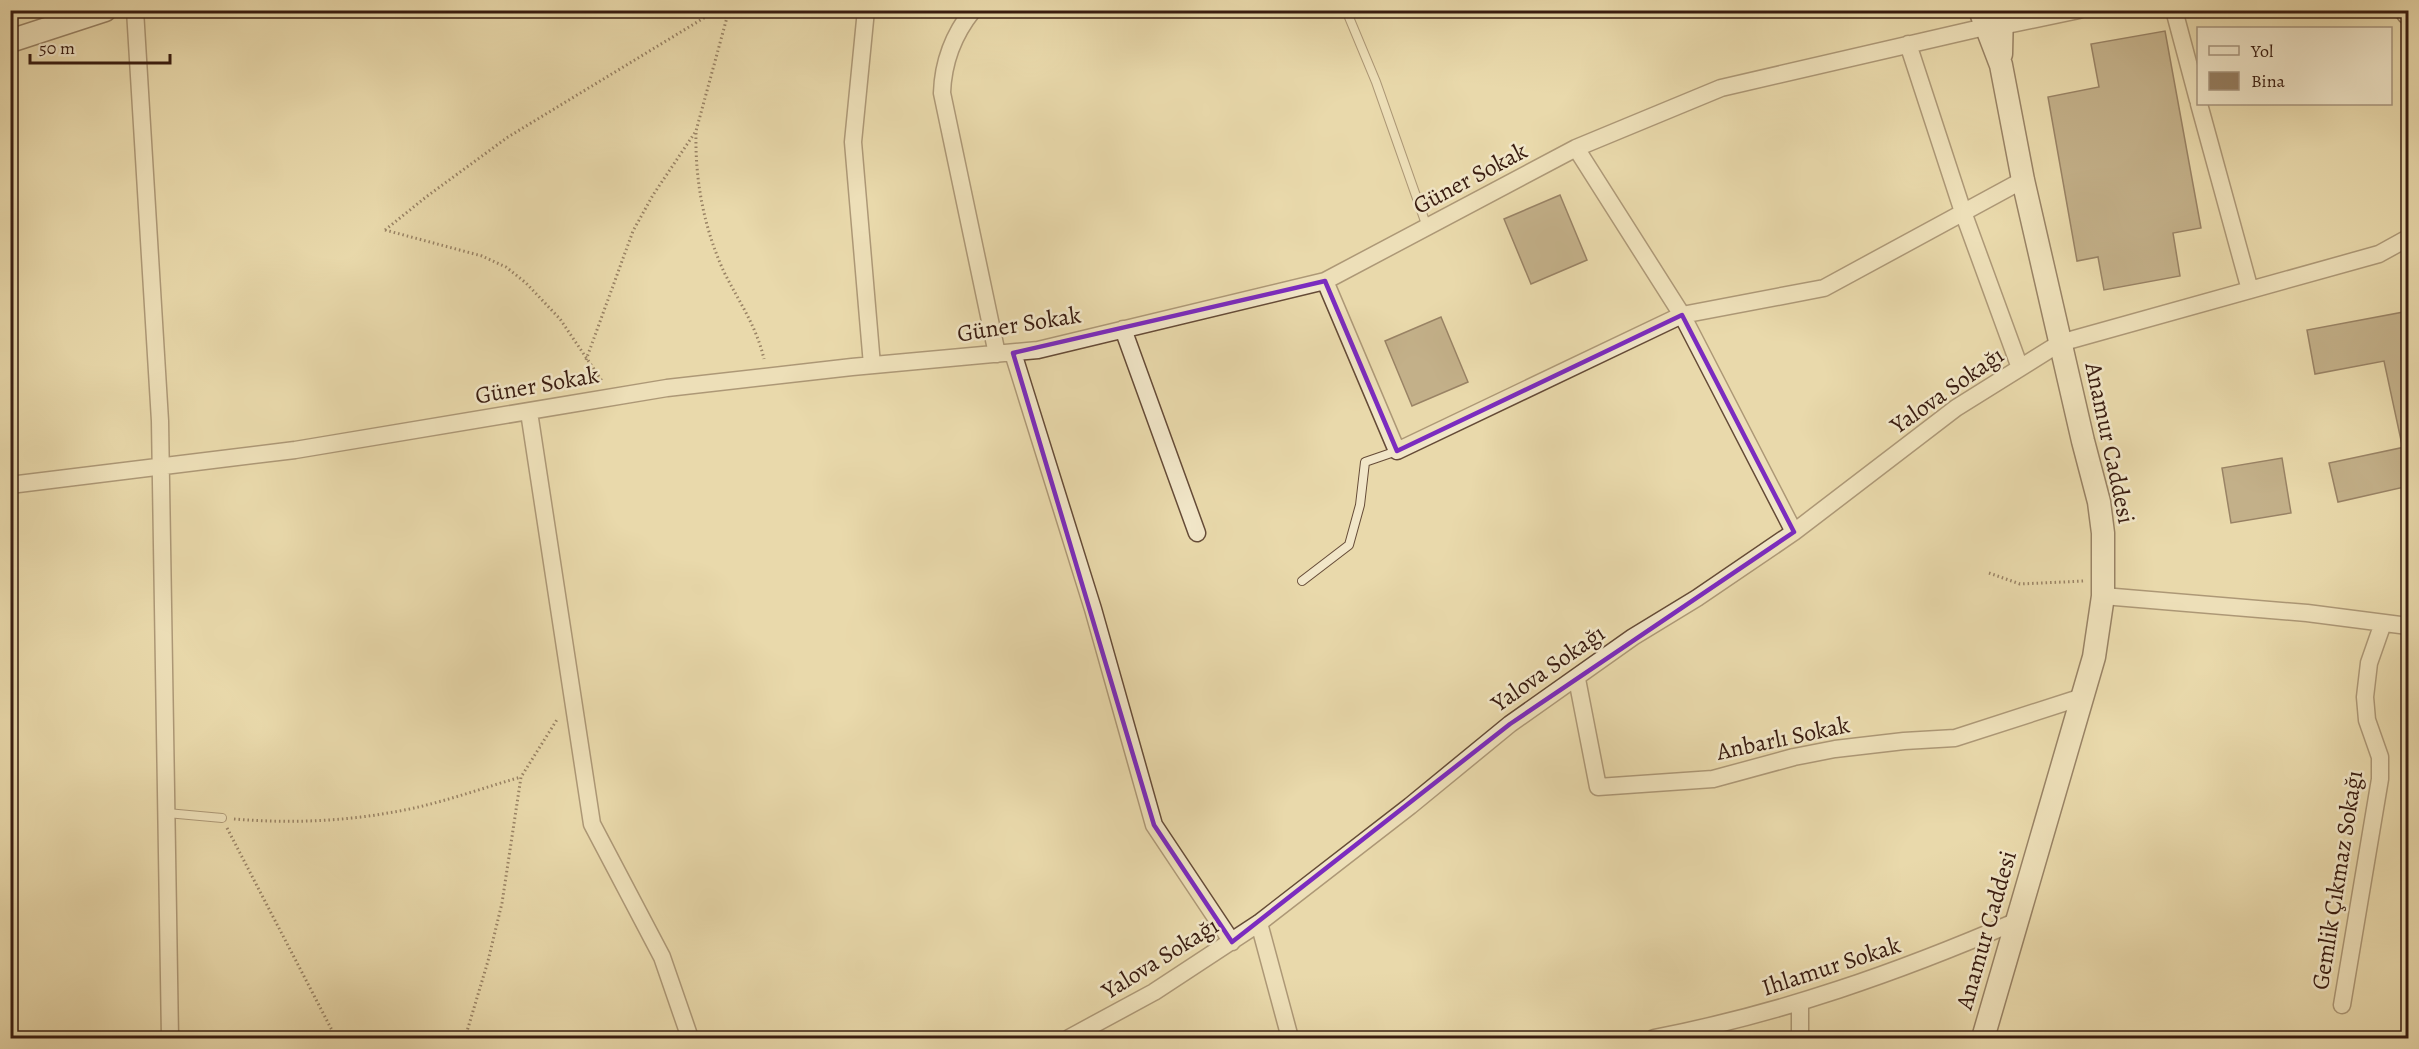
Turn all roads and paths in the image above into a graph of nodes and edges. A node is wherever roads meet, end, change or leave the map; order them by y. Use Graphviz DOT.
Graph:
graph roads {
  1 [pos="105,10"];
  2 [pos="135,10"];
  3 [pos="717,10"];
  4 [pos="729,10"];
  5 [pos="866,10"];
  6 [pos="973,10"];
  7 [pos="1346,10"];
  8 [pos="2079,10"];
  9 [pos="2174,10"];
  10 [pos="1992,18"];
  11 [pos="10,41"];
  12 [pos="1908,44"];
  13 [pos="2197,95"];
  14 [pos="2200,105"];
  15 [pos="696,131"];
  16 [pos="1576,148"];
  17 [pos="2023,180"];
  18 [pos="1963,212"];
  19 [pos="1427,227"];
  20 [pos="2409,238"];
  21 [pos="1325,281"];
  22 [pos="2250,290"];
  23 [pos="1682,315"];
  24 [pos="1123,329"];
  25 [pos="2060,343"];
  26 [pos="1005,354"];
  27 [pos="586,360"];
  28 [pos="872,365"];
  29 [pos="2020,368"];
  30 [pos="766,377"];
  31 [pos="614,396"];
  32 [pos="529,412"];
  33 [pos="1397,451"];
  34 [pos="161,466"];
  35 [pos="10,484"];
  36 [pos="1794,532"];
  37 [pos="1197,533"];
  38 [pos="1989,573"];
  39 [pos="1302,581"];
  40 [pos="2104,588"];
  41 [pos="2383,623"];
  42 [pos="2409,627"];
  43 [pos="1577,679"];
  44 [pos="572,695"];
  45 [pos="2082,697"];
  46 [pos="521,777"];
  47 [pos="167,813"];
  48 [pos="222,818"];
  49 [pos="2017,921"];
  50 [pos="1259,923"];
  51 [pos="1232,942"];
  52 [pos="1800,1003"];
  53 [pos="2342,1005"];
  54 [pos="170,1038"];
  55 [pos="336,1038"];
  56 [pos="465,1038"];
  57 [pos="690,1038"];
  58 [pos="1069,1038"];
  59 [pos="1290,1038"];
  60 [pos="1654,1038"];
  61 [pos="1800,1038"];
  62 [pos="1983,1038"];
  1 -- 11 [label="street"];
  2 -- 34 [label="street"];
  3 -- 27 [label="path"];
  4 -- 15 [label="path"];
  5 -- 28 [label="street"];
  6 -- 26 [label="street"];
  7 -- 19 [label="lane"];
  8 -- 10 [label="street, Güner Sokak"];
  9 -- 13 [label="street"];
  10 -- 12 [label="street, Güner Sokak"];
  10 -- 17 [label="street, Anamur Caddesi"];
  12 -- 16 [label="street, Güner Sokak"];
  12 -- 18 [label="street"];
  14 -- 22 [label="street"];
  15 -- 27 [label="path"];
  15 -- 30 [label="path"];
  16 -- 19 [label="street, Güner Sokak"];
  16 -- 23 [label="street"];
  17 -- 18 [label="street"];
  17 -- 25 [label="street, Anamur Caddesi"];
  18 -- 23 [label="street"];
  18 -- 29 [label="street"];
  19 -- 21 [label="street, Güner Sokak"];
  20 -- 22 [label="street, Yalova Sokağı"];
  21 -- 24 [label="street, Güner Sokak"];
  21 -- 33 [label="street"];
  22 -- 25 [label="street, Yalova Sokağı"];
  23 -- 33 [label="street"];
  23 -- 36 [label="street"];
  24 -- 26 [label="street, Güner Sokak"];
  24 -- 37 [label="street"];
  25 -- 29 [label="street, Yalova Sokağı"];
  25 -- 40 [label="street, Anamur Caddesi"];
  26 -- 28 [label="street, Güner Sokak"];
  26 -- 51 [label="street"];
  27 -- 31 [label="path"];
  28 -- 30 [label="street, Güner Sokak"];
  29 -- 36 [label="street, Yalova Sokağı"];
  30 -- 31 [label="street, Güner Sokak"];
  31 -- 32 [label="street, Güner Sokak"];
  32 -- 34 [label="street, Güner Sokak"];
  32 -- 44 [label="street"];
  33 -- 39 [label="lane"];
  34 -- 35 [label="street, Güner Sokak"];
  34 -- 47 [label="street"];
  36 -- 43 [label="street, Yalova Sokağı"];
  38 -- 40 [label="path"];
  40 -- 41 [label="street"];
  40 -- 45 [label="street, Anamur Caddesi"];
  41 -- 42 [label="street"];
  41 -- 53 [label="street, Gemlik Çıkmaz Sokağı"];
  43 -- 45 [label="street, Anbarlı Sokak"];
  43 -- 50 [label="street, Yalova Sokağı"];
  44 -- 46 [label="path"];
  44 -- 57 [label="street"];
  45 -- 49 [label="street, Anamur Caddesi"];
  46 -- 48 [label="path"];
  46 -- 56 [label="path"];
  47 -- 48 [label="lane"];
  47 -- 54 [label="street"];
  48 -- 55 [label="path"];
  49 -- 52 [label="street, Ihlamur Sokak"];
  49 -- 62 [label="street, Anamur Caddesi"];
  50 -- 51 [label="street, Yalova Sokağı"];
  50 -- 59 [label="street"];
  51 -- 58 [label="street, Yalova Sokağı"];
  52 -- 60 [label="street, Ihlamur Sokak"];
  52 -- 61 [label="street"];
}
